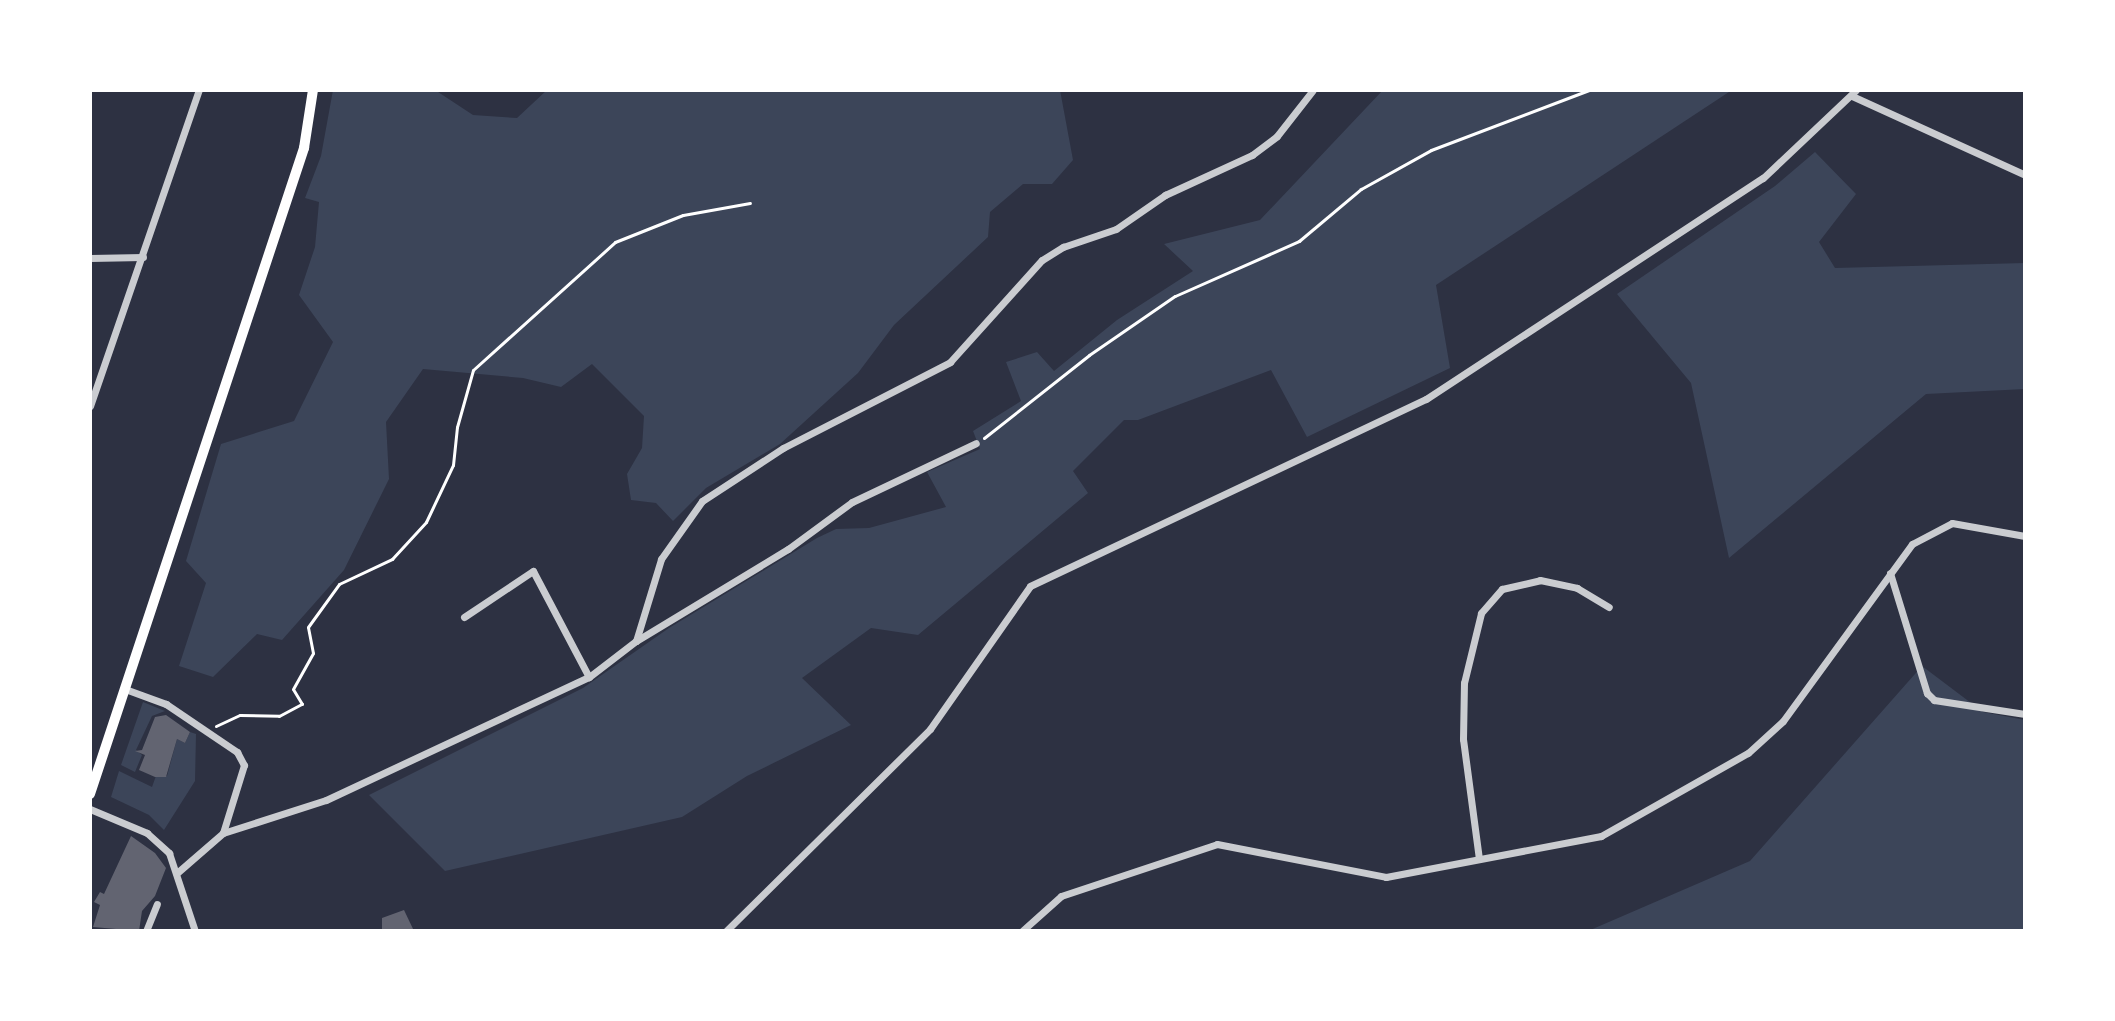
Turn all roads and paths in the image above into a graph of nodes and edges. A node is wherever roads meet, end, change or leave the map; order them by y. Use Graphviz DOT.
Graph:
graph roads {
  1 [pos="199,90"];
  2 [pos="313,90"];
  3 [pos="1313,90"];
  4 [pos="1589,90"];
  5 [pos="1854,93"];
  6 [pos="2025,175"];
  7 [pos="750,203"];
  8 [pos="143,257"];
  9 [pos="90,258"];
  10 [pos="90,406"];
  11 [pos="976,443"];
  12 [pos="2025,536"];
  13 [pos="1890,573"];
  14 [pos="1609,607"];
  15 [pos="464,617"];
  16 [pos="636,641"];
  17 [pos="589,677"];
  18 [pos="125,689"];
  19 [pos="2025,714"];
  20 [pos="209,729"];
  21 [pos="90,794"];
  22 [pos="90,809"];
  23 [pos="223,833"];
  24 [pos="1479,859"];
  25 [pos="178,872"];
  26 [pos="157,904"];
  27 [pos="146,931"];
  28 [pos="195,931"];
  29 [pos="726,931"];
  30 [pos="1022,931"];
  1 -- 8 [label="street"];
  2 -- 18 [label="main road"];
  3 -- 16 [label="street"];
  4 -- 11 [label="path"];
  5 -- 6 [label="street"];
  5 -- 29 [label="street"];
  7 -- 20 [label="path"];
  8 -- 9 [label="street"];
  8 -- 10 [label="street"];
  11 -- 16 [label="street"];
  12 -- 13 [label="street"];
  13 -- 19 [label="street"];
  13 -- 24 [label="street"];
  14 -- 24 [label="street"];
  15 -- 17 [label="street"];
  16 -- 17 [label="street"];
  17 -- 23 [label="street"];
  18 -- 20 [label="street"];
  18 -- 21 [label="main road"];
  20 -- 23 [label="street"];
  22 -- 25 [label="street"];
  23 -- 25 [label="street"];
  24 -- 30 [label="street"];
  25 -- 28 [label="street"];
  26 -- 27 [label="street"];
}
